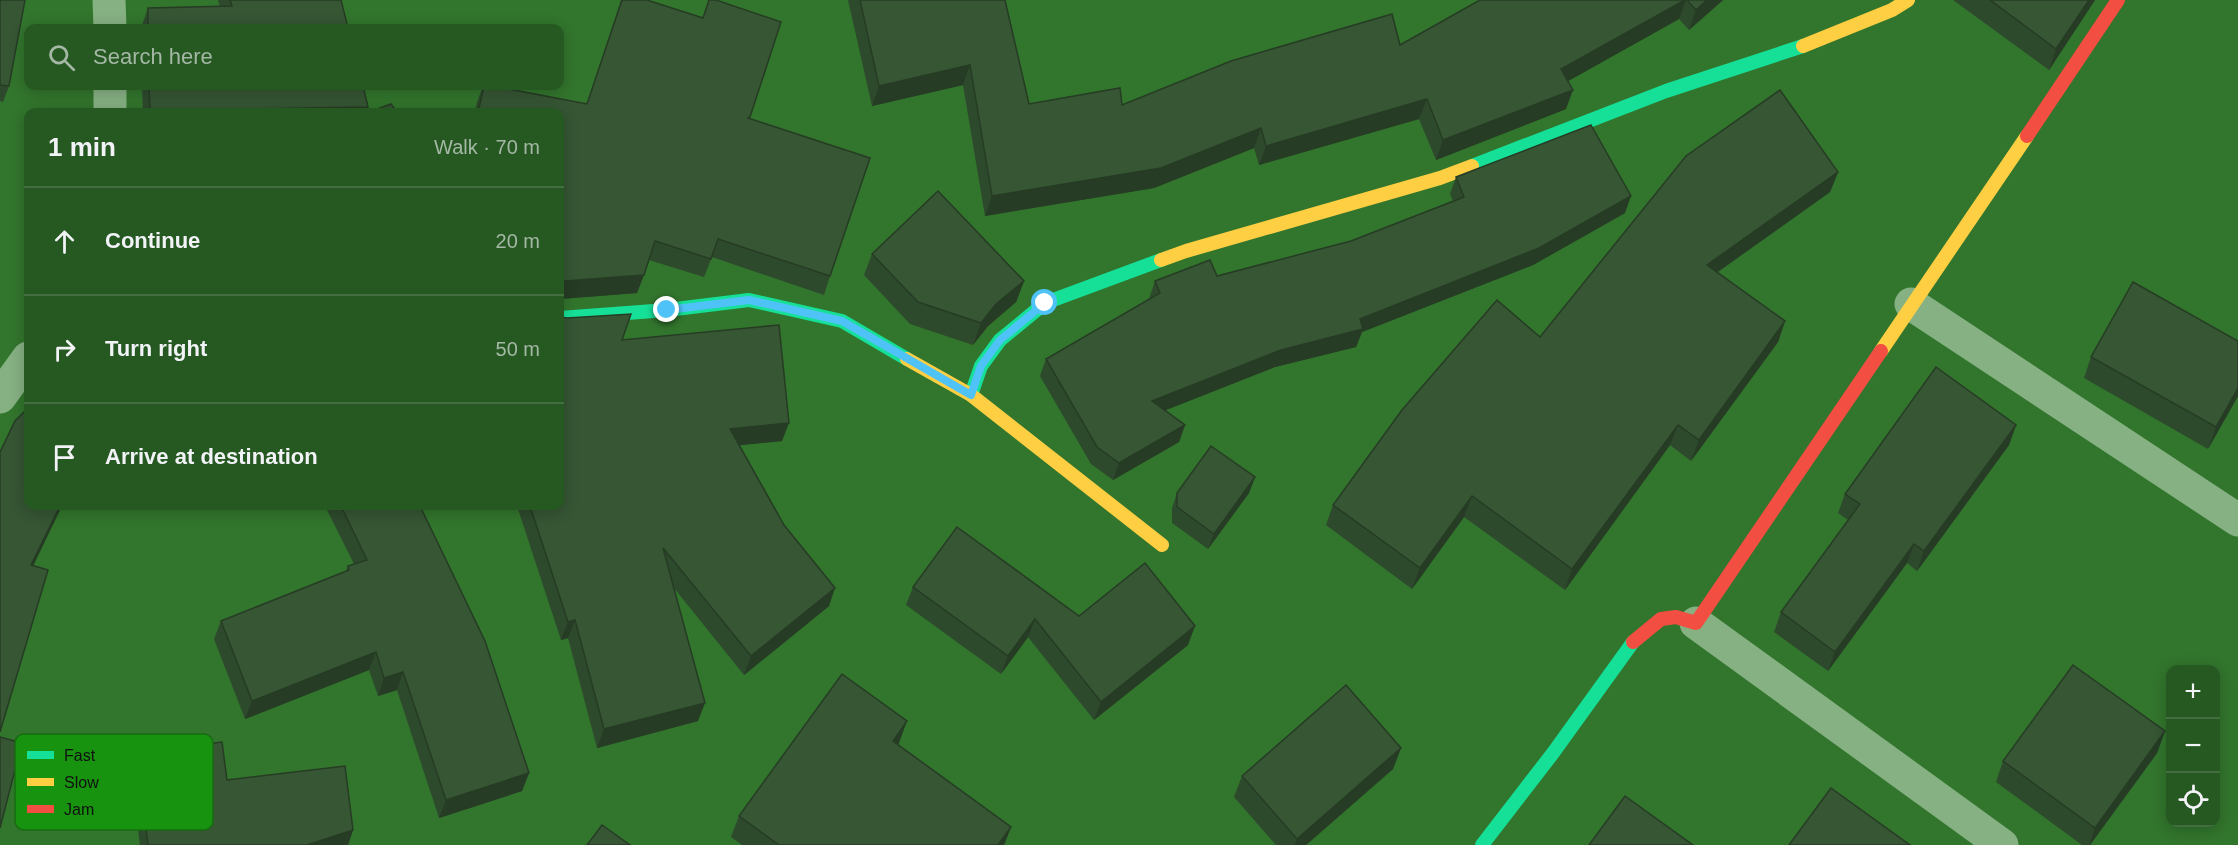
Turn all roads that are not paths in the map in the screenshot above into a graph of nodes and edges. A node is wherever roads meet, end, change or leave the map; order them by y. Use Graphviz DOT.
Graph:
graph roads {
  1 [pos="110,0"];
  2 [pos="1908,0"];
  3 [pos="2118,0"];
  4 [pos="110,24"];
  5 [pos="110,90"];
  6 [pos="110,108"];
  7 [pos="1911,304"];
  8 [pos="564,318"];
  9 [pos="24,364"];
  10 [pos="971,395"];
  11 [pos="0,397"];
  12 [pos="2238,520"];
  13 [pos="1162,545"];
  14 [pos="1696,623"];
  15 [pos="1482,845"];
  16 [pos="2002,845"];
  1 -- 4 [label="street"];
  2 -- 10 [label="street"];
  3 -- 7 [label="street"];
  5 -- 6 [label="street"];
  7 -- 12 [label="street"];
  7 -- 14 [label="street"];
  8 -- 10 [label="street"];
  9 -- 11 [label="street"];
  10 -- 13 [label="street"];
  14 -- 15 [label="street"];
  14 -- 16 [label="street"];
}
